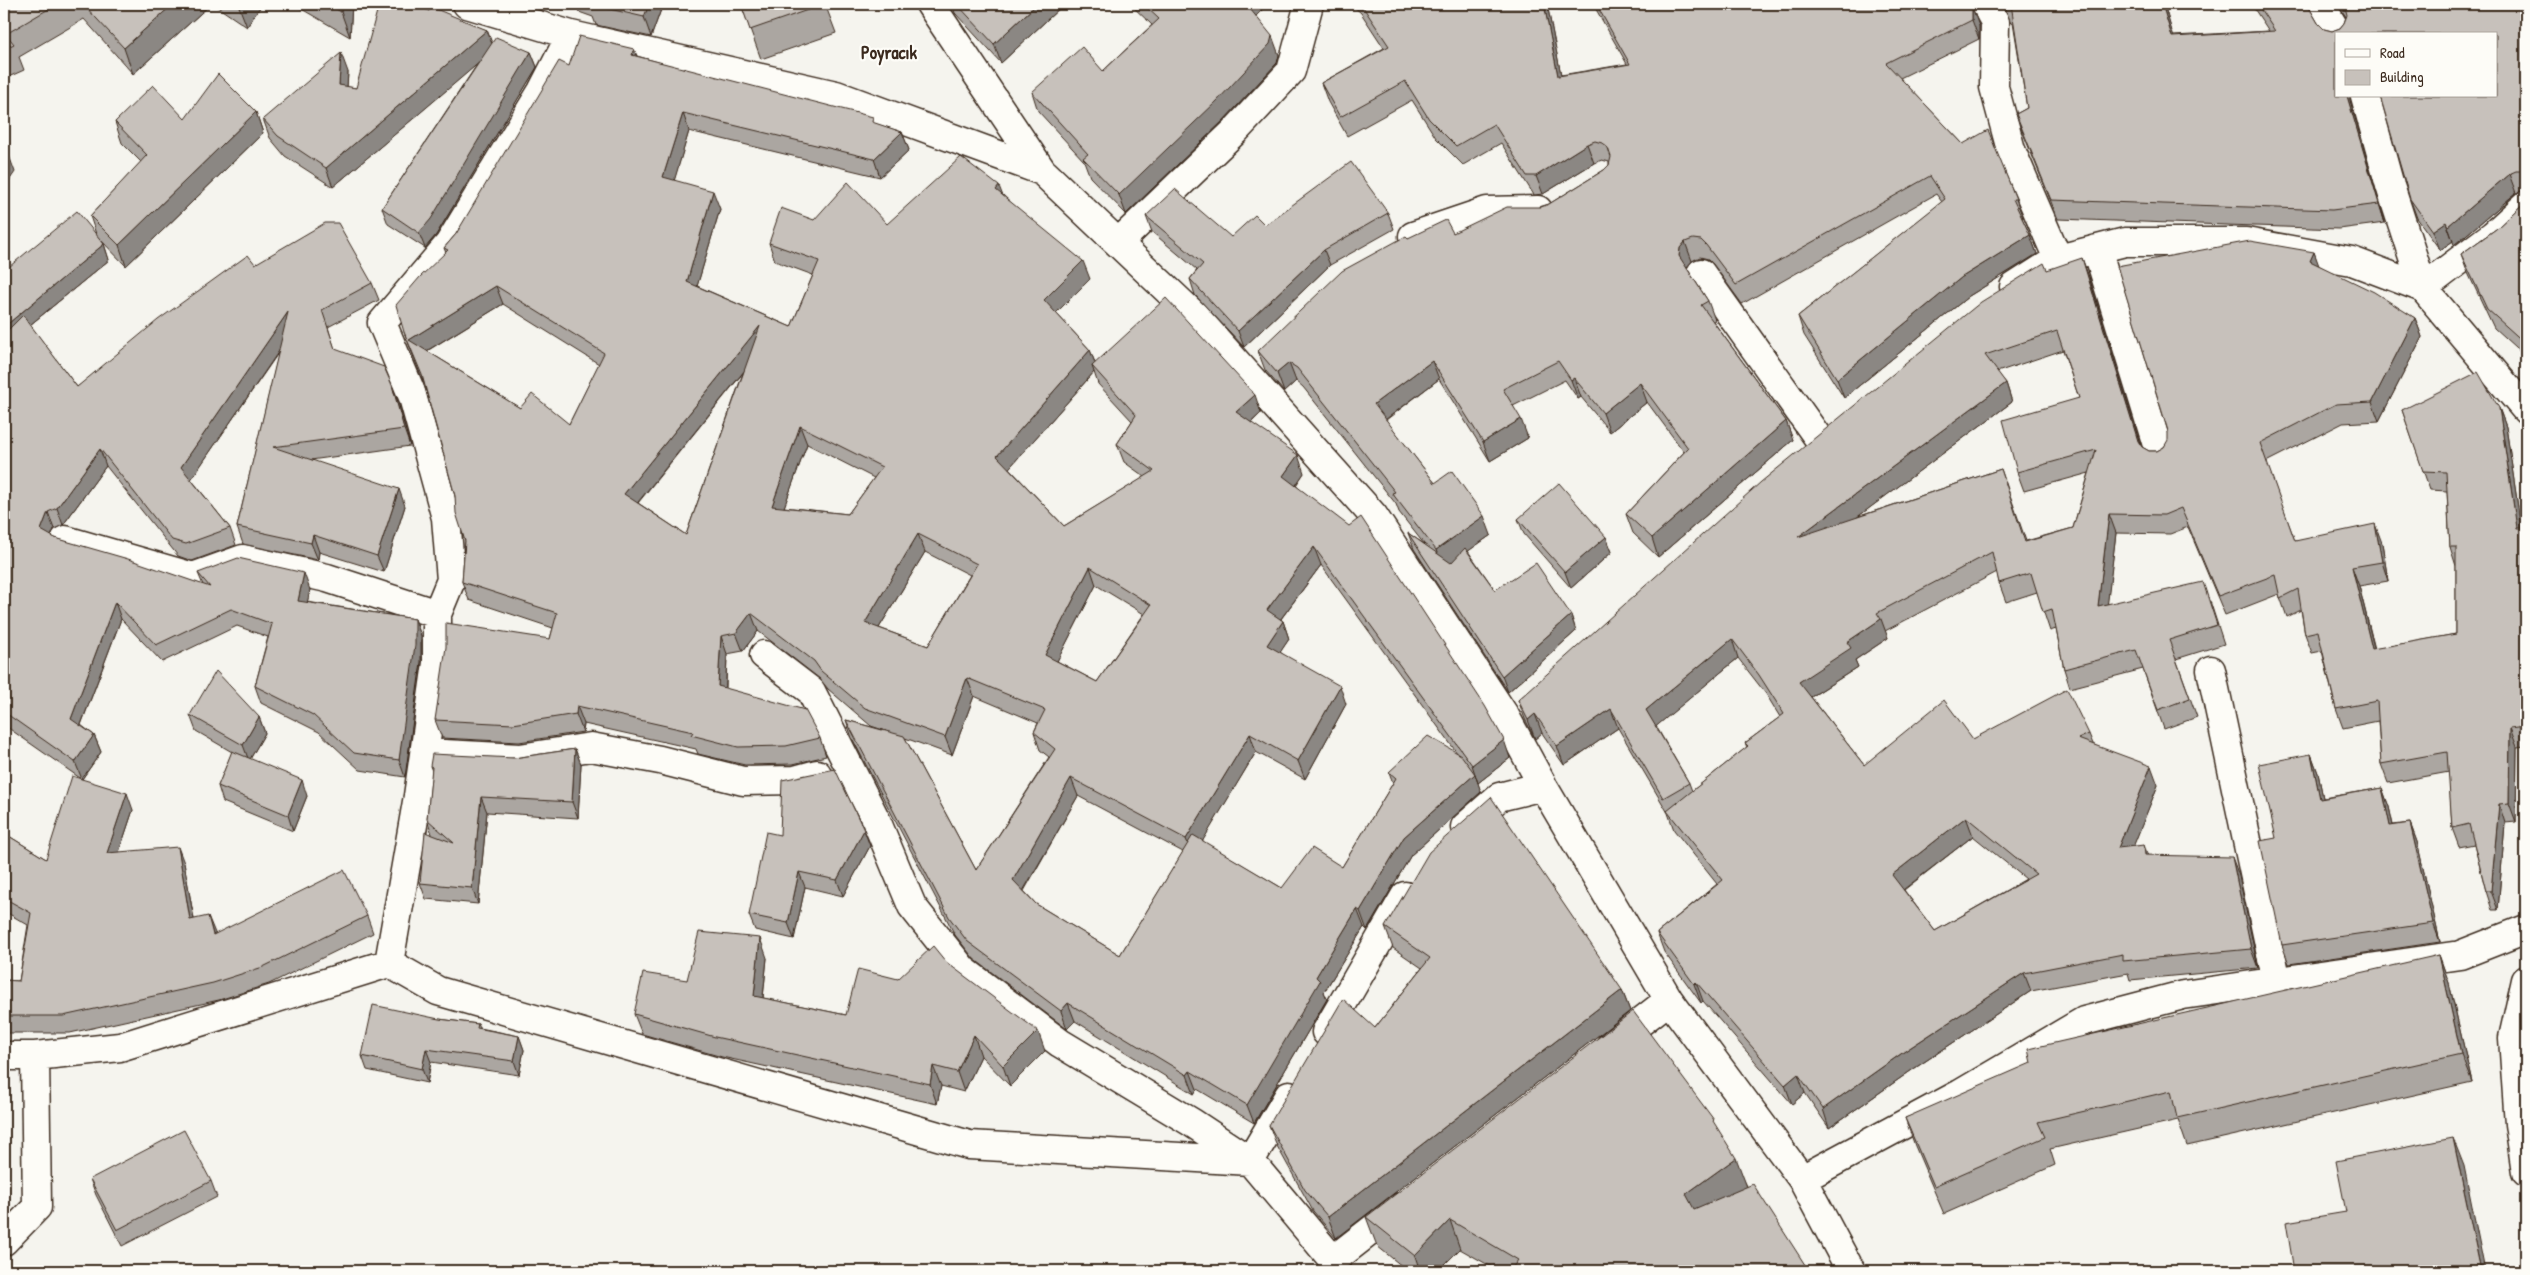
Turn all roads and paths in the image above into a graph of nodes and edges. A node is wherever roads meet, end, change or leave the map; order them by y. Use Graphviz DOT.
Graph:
graph roads {
  1 [pos="467,4"];
  2 [pos="930,4"];
  3 [pos="1310,4"];
  4 [pos="1984,4"];
  5 [pos="2320,4"];
  6 [pos="2337,32"];
  7 [pos="571,35"];
  8 [pos="2366,98"];
  9 [pos="1042,171"];
  10 [pos="1563,200"];
  11 [pos="2526,205"];
  12 [pos="1118,243"];
  13 [pos="2097,249"];
  14 [pos="1389,250"];
  15 [pos="2058,260"];
  16 [pos="1701,273"];
  17 [pos="2423,288"];
  18 [pos="1995,298"];
  19 [pos="1262,351"];
  20 [pos="1243,370"];
  21 [pos="2526,410"];
  22 [pos="1842,420"];
  23 [pos="1818,439"];
  24 [pos="2160,455"];
  25 [pos="1796,458"];
  26 [pos="65,540"];
  27 [pos="437,614"];
  28 [pos="764,655"];
  29 [pos="2211,670"];
  30 [pos="1527,696"];
  31 [pos="1505,716"];
  32 [pos="425,753"];
  33 [pos="850,766"];
  34 [pos="1543,786"];
  35 [pos="1445,845"];
  36 [pos="1420,872"];
  37 [pos="2526,929"];
  38 [pos="390,963"];
  39 [pos="2526,980"];
  40 [pos="2277,982"];
  41 [pos="1670,1000"];
  42 [pos="1315,1050"];
  43 [pos="4,1056"];
  44 [pos="35,1056"];
  45 [pos="1591,1060"];
  46 [pos="1300,1076"];
  47 [pos="1250,1161"];
  48 [pos="2526,1172"];
  49 [pos="1802,1179"];
  50 [pos="1419,1194"];
  51 [pos="4,1240"];
  52 [pos="1851,1271"];
  1 -- 7 [label="street"];
  2 -- 9 [label="street"];
  3 -- 12 [label="street"];
  4 -- 15 [label="street"];
  5 -- 6 [label="street"];
  7 -- 9 [label="street"];
  7 -- 27 [label="street"];
  8 -- 17 [label="street"];
  9 -- 12 [label="street"];
  10 -- 14 [label="street"];
  11 -- 17 [label="street"];
  12 -- 20 [label="street"];
  13 -- 15 [label="street"];
  13 -- 17 [label="street"];
  13 -- 24 [label="street"];
  15 -- 18 [label="street"];
  16 -- 23 [label="street"];
  17 -- 21 [label="street"];
  19 -- 20 [label="street"];
  20 -- 31 [label="street"];
  22 -- 23 [label="street"];
  23 -- 25 [label="street"];
  26 -- 27 [label="street"];
  27 -- 32 [label="street"];
  28 -- 33 [label="street"];
  29 -- 40 [label="street"];
  30 -- 31 [label="street"];
  31 -- 34 [label="street"];
  32 -- 33 [label="street"];
  32 -- 38 [label="street"];
  33 -- 47 [label="street"];
  34 -- 35 [label="street"];
  34 -- 41 [label="street"];
  36 -- 42 [label="street"];
  37 -- 40 [label="street"];
  38 -- 44 [label="street"];
  38 -- 47 [label="street"];
  39 -- 48 [label="street"];
  40 -- 49 [label="street"];
  41 -- 45 [label="street"];
  41 -- 49 [label="street"];
  43 -- 44 [label="street"];
  44 -- 51 [label="street"];
  46 -- 47 [label="street"];
  47 -- 50 [label="street"];
  49 -- 52 [label="street"];
}
